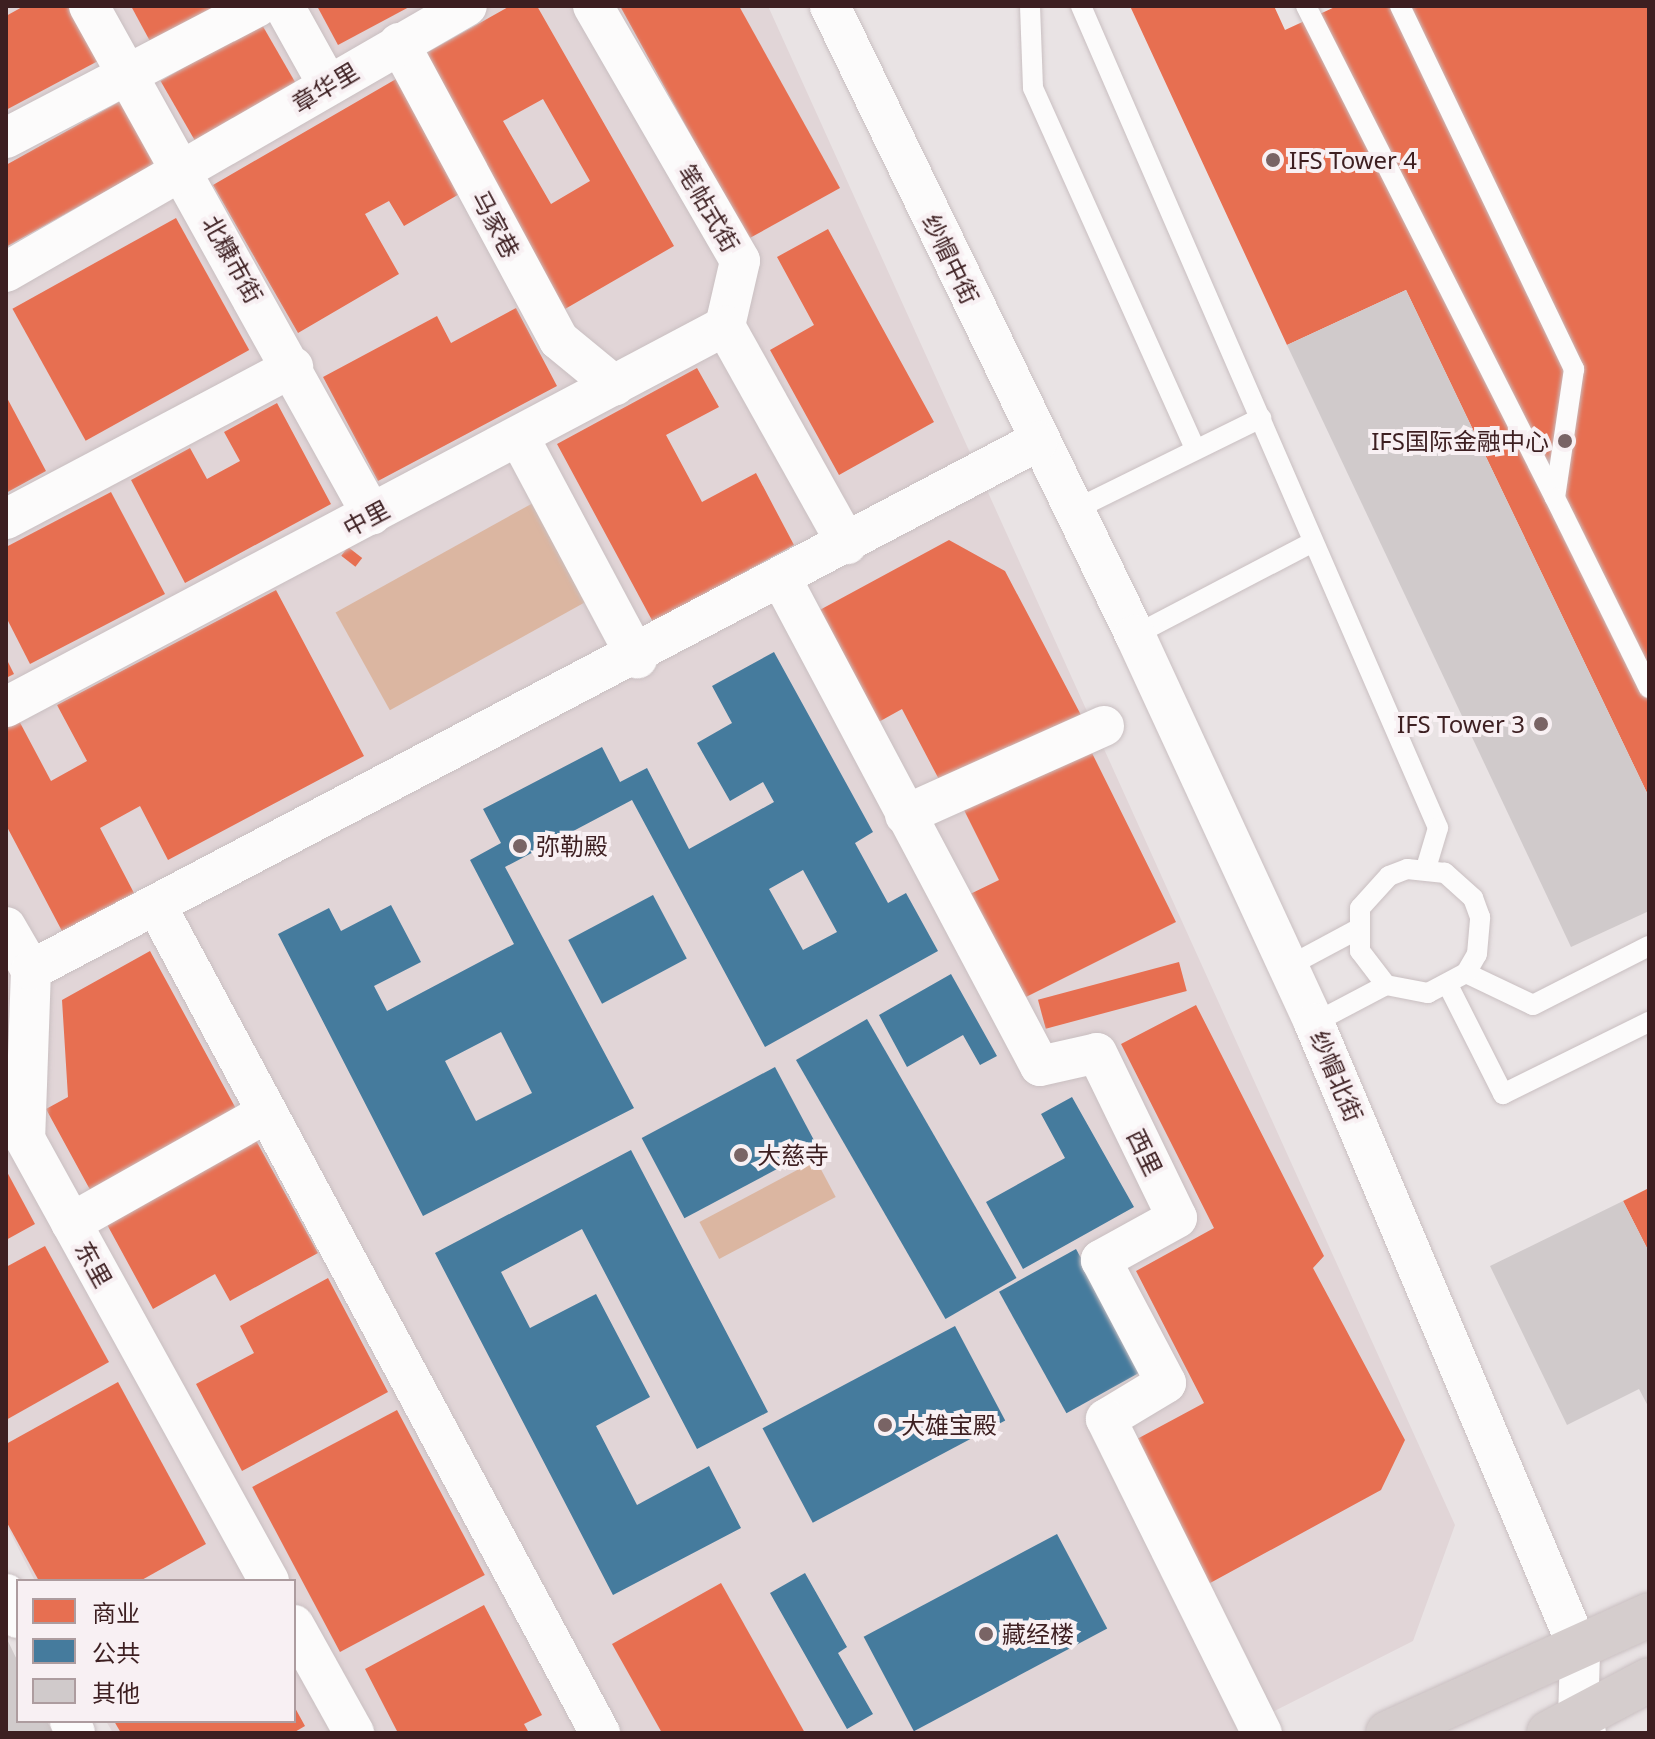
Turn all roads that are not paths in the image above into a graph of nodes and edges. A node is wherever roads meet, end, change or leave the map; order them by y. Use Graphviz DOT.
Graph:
graph roads {
  1 [pos="89,6"];
  2 [pos="258,6"];
  3 [pos="284,6"];
  4 [pos="467,6"];
  5 [pos="593,6"];
  6 [pos="830,6"];
  7 [pos="1031,6"];
  8 [pos="1081,6"];
  9 [pos="1306,6"];
  10 [pos="1400,6"];
  11 [pos="399,43"];
  12 [pos="128,73"];
  13 [pos="328,85"];
  14 [pos="6,138"];
  15 [pos="1064,150"];
  16 [pos="186,172"];
  17 [pos="6,272"];
  18 [pos="725,326"];
  19 [pos="293,367"];
  20 [pos="615,386"];
  21 [pos="1261,418"];
  22 [pos="519,437"];
  23 [pos="1038,441"];
  24 [pos="1194,446"];
  25 [pos="1555,498"];
  26 [pos="1072,511"];
  27 [pos="372,515"];
  28 [pos="6,519"];
  29 [pos="1313,542"];
  30 [pos="847,544"];
  31 [pos="782,580"];
  32 [pos="1135,635"];
  33 [pos="637,658"];
  34 [pos="1649,688"];
  35 [pos="6,707"];
  36 [pos="1104,726"];
  37 [pos="905,815"];
  38 [pos="1426,868"];
  39 [pos="156,905"];
  40 [pos="6,927"];
  41 [pos="1356,930"];
  42 [pos="1649,946"];
  43 [pos="1289,966"];
  44 [pos="31,970"];
  45 [pos="1466,973"];
  46 [pos="1386,985"];
  47 [pos="1449,987"];
  48 [pos="1649,1022"];
  49 [pos="1314,1023"];
  50 [pos="19,1048"];
  51 [pos="266,1113"];
  52 [pos="71,1223"];
  53 [pos="268,1579"];
  54 [pos="6,1594"];
  55 [pos="16,1614"];
  56 [pos="1649,1615"];
  57 [pos="296,1629"];
  58 [pos="1580,1652"];
  59 [pos="1649,1680"];
  60 [pos="1571,1728"];
  61 [pos="354,1733"];
  62 [pos="600,1733"];
  63 [pos="1262,1733"];
  64 [pos="1388,1733"];
  1 -- 12 [label="street, 北糠市街"];
  2 -- 12 [label="street"];
  3 -- 13 [label="street"];
  4 -- 11 [label="street, 章华里"];
  5 -- 18 [label="street, 笔帖式街"];
  6 -- 23 [label="street, 纱帽中街"];
  7 -- 15 [label="lane"];
  7 -- 24 [label="lane"];
  8 -- 21 [label="lane"];
  9 -- 25 [label="lane"];
  10 -- 25 [label="lane"];
  11 -- 13 [label="street, 章华里"];
  11 -- 20 [label="street, 马家巷"];
  12 -- 14 [label="street"];
  12 -- 16 [label="street, 北糠市街"];
  13 -- 16 [label="street, 章华里"];
  16 -- 17 [label="street, 章华里"];
  16 -- 19 [label="street, 北糠市街"];
  18 -- 20 [label="street, 中里"];
  18 -- 30 [label="street"];
  19 -- 27 [label="street, 北糠市街"];
  19 -- 28 [label="street"];
  20 -- 22 [label="street, 中里"];
  21 -- 24 [label="lane"];
  21 -- 29 [label="lane"];
  22 -- 27 [label="street, 中里"];
  22 -- 33 [label="street"];
  23 -- 26 [label="street, 纱帽中街"];
  23 -- 30 [label="street"];
  24 -- 26 [label="lane"];
  25 -- 34 [label="lane"];
  26 -- 32 [label="street, 纱帽北街"];
  27 -- 35 [label="street, 中里"];
  29 -- 32 [label="lane"];
  29 -- 38 [label="lane"];
  30 -- 31 [label="street"];
  31 -- 33 [label="street"];
  31 -- 37 [label="street, 西里"];
  32 -- 43 [label="street, 纱帽北街"];
  33 -- 39 [label="street"];
  36 -- 37 [label="street"];
  37 -- 63 [label="street, 西里"];
  38 -- 41 [label="lane"];
  38 -- 45 [label="lane"];
  39 -- 44 [label="street"];
  39 -- 51 [label="street"];
  40 -- 44 [label="street"];
  41 -- 43 [label="lane"];
  41 -- 46 [label="lane"];
  42 -- 45 [label="lane"];
  43 -- 49 [label="street, 纱帽北街"];
  44 -- 50 [label="street, 东里"];
  45 -- 47 [label="lane"];
  46 -- 47 [label="lane"];
  46 -- 49 [label="lane"];
  47 -- 48 [label="lane"];
  49 -- 58 [label="street, 纱帽北街"];
  50 -- 52 [label="street, 东里"];
  51 -- 52 [label="street"];
  51 -- 62 [label="street"];
  52 -- 53 [label="street, 东里"];
  54 -- 55 [label="street"];
  56 -- 58 [label="main road"];
  57 -- 61 [label="street"];
  58 -- 60 [label="street"];
  58 -- 64 [label="main road"];
  59 -- 60 [label="main road"];
}
